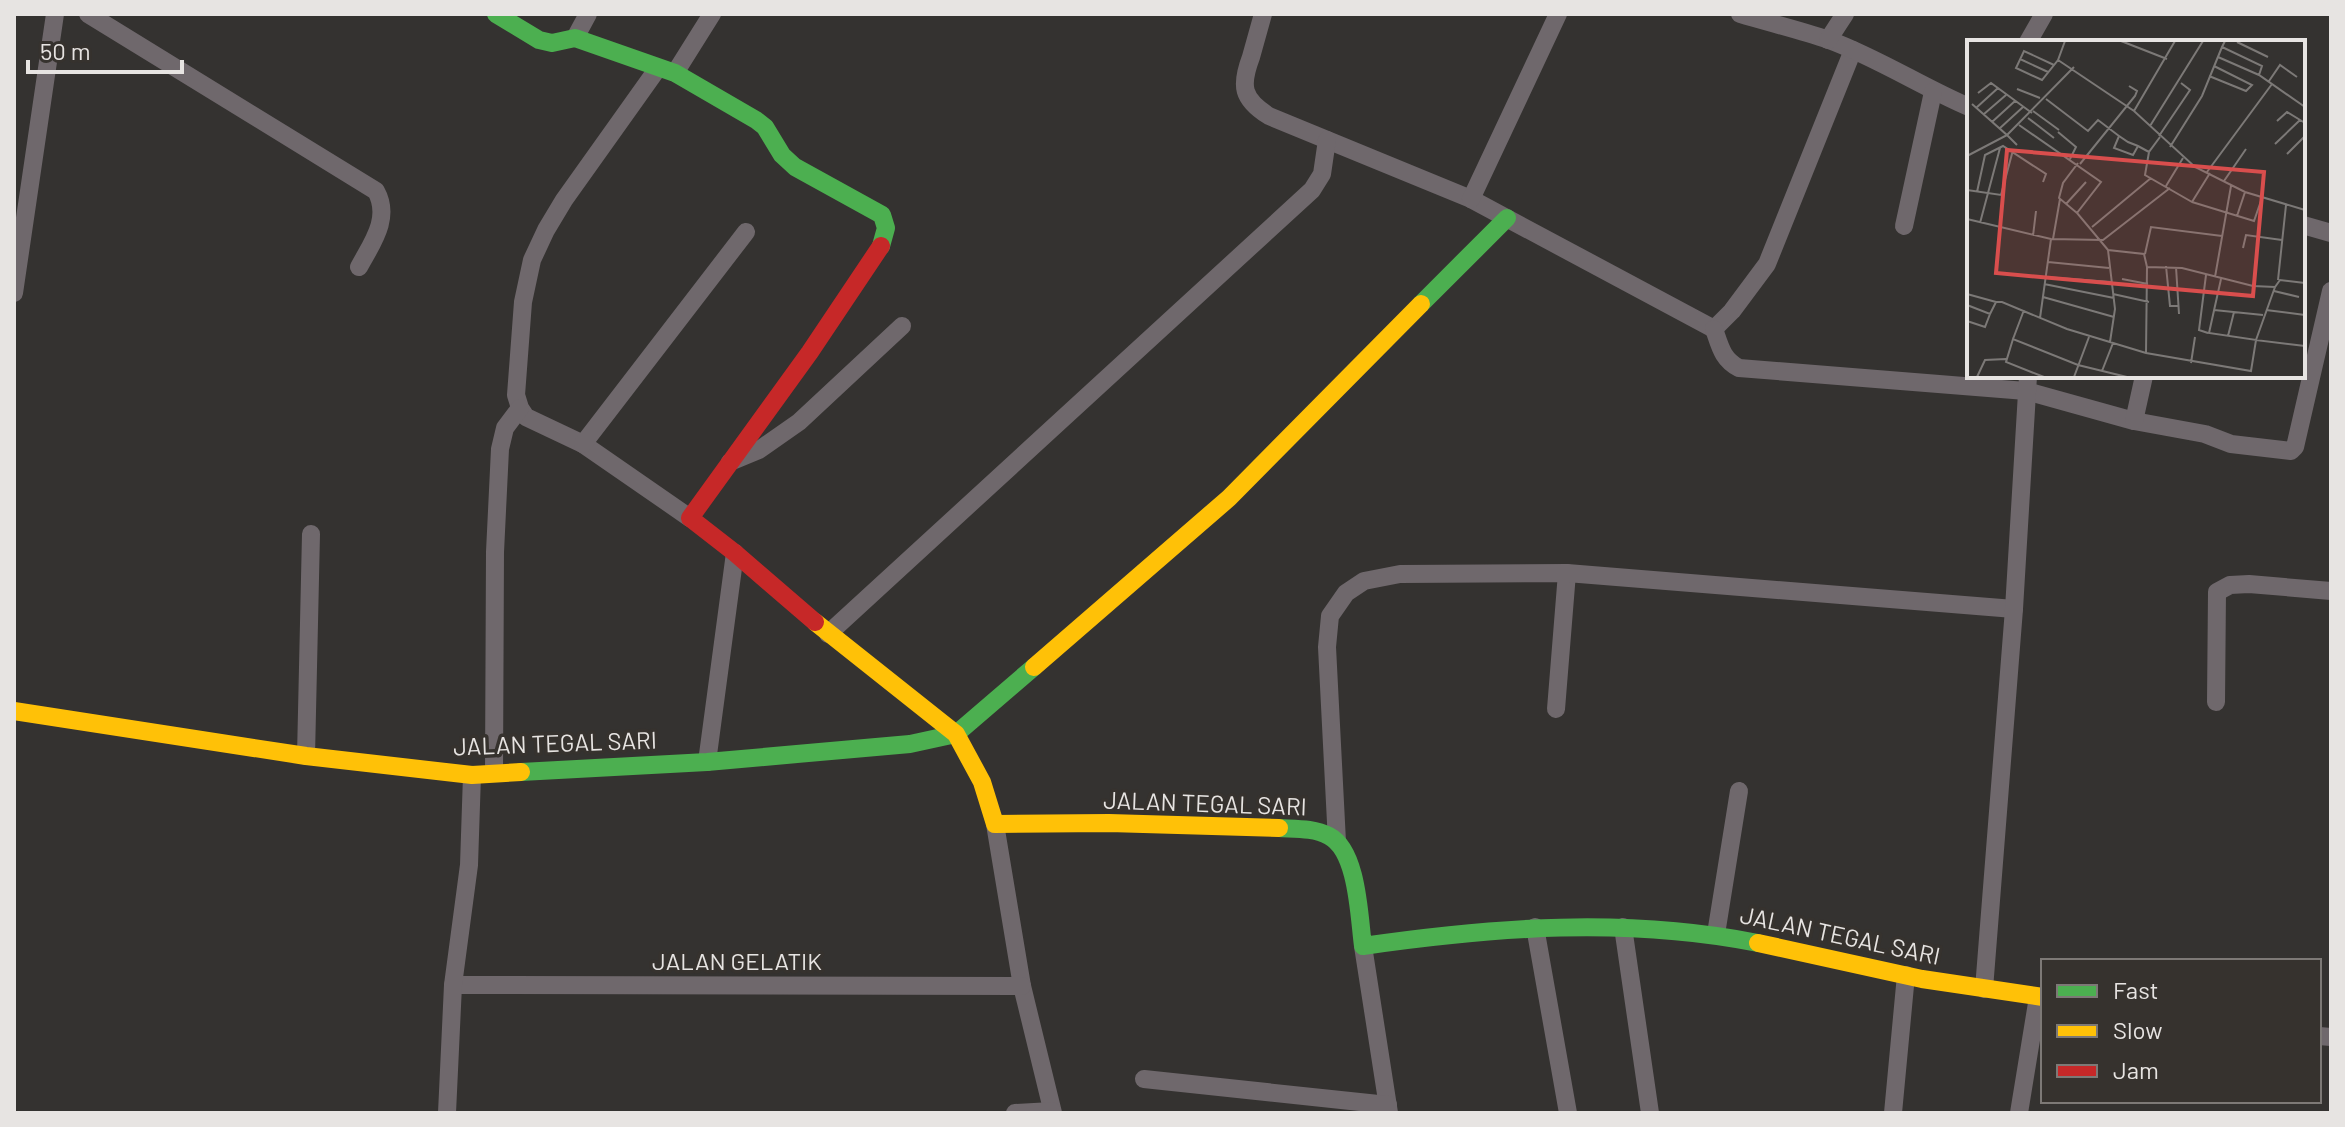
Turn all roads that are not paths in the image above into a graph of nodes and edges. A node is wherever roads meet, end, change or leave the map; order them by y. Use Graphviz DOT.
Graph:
graph roads {
  1 [pos="55,14"];
  2 [pos="88,14"];
  3 [pos="496,14"];
  4 [pos="588,14"];
  5 [pos="712,14"];
  6 [pos="1263,14"];
  7 [pos="1558,14"];
  8 [pos="1740,14"];
  9 [pos="1845,14"];
  10 [pos="2044,14"];
  11 [pos="575,38"];
  12 [pos="1828,40"];
  13 [pos="2029,40"];
  14 [pos="1853,50"];
  15 [pos="666,70"];
  16 [pos="1933,92"];
  17 [pos="1967,106"];
  18 [pos="1327,140"];
  19 [pos="1471,199"];
  20 [pos="1507,218"];
  21 [pos="1904,226"];
  22 [pos="2305,226"];
  23 [pos="746,232"];
  24 [pos="2331,233"];
  25 [pos="359,267"];
  26 [pos="2331,291"];
  27 [pos="14,293"];
  28 [pos="902,326"];
  29 [pos="1714,329"];
  30 [pos="2144,378"];
  31 [pos="2027,384"];
  32 [pos="520,408"];
  33 [pos="2134,421"];
  34 [pos="583,444"];
  35 [pos="730,462"];
  36 [pos="690,518"];
  37 [pos="311,534"];
  38 [pos="735,553"];
  39 [pos="1567,573"];
  40 [pos="2331,591"];
  41 [pos="2014,609"];
  42 [pos="828,634"];
  43 [pos="2216,702"];
  44 [pos="1556,709"];
  45 [pos="14,711"];
  46 [pos="956,734"];
  47 [pos="306,756"];
  48 [pos="707,762"];
  49 [pos="494,773"];
  50 [pos="472,775"];
  51 [pos="1739,791"];
  52 [pos="995,824"];
  53 [pos="1337,842"];
  54 [pos="1535,927"];
  55 [pos="1623,927"];
  56 [pos="1716,934"];
  57 [pos="1363,946"];
  58 [pos="1906,975"];
  59 [pos="453,985"];
  60 [pos="1022,986"];
  61 [pos="1984,989"];
  62 [pos="2041,997"];
  63 [pos="1144,1079"];
  64 [pos="1388,1109"];
  65 [pos="1052,1112"];
  66 [pos="447,1113"];
  67 [pos="1015,1113"];
  68 [pos="1568,1113"];
  69 [pos="1650,1113"];
  70 [pos="1893,1113"];
  71 [pos="2019,1113"];
  1 -- 27 [label="street"];
  2 -- 25 [label="street"];
  3 -- 11 [label="street"];
  4 -- 11 [label="street"];
  5 -- 15 [label="street"];
  6 -- 18 [label="street"];
  7 -- 19 [label="street"];
  8 -- 12 [label="street"];
  9 -- 12 [label="street"];
  10 -- 13 [label="street"];
  11 -- 15 [label="street"];
  12 -- 14 [label="street"];
  14 -- 16 [label="street"];
  14 -- 29 [label="street"];
  15 -- 32 [label="street"];
  15 -- 35 [label="street"];
  16 -- 17 [label="street"];
  16 -- 21 [label="street"];
  18 -- 19 [label="street"];
  18 -- 42 [label="street"];
  19 -- 20 [label="street"];
  20 -- 29 [label="street"];
  20 -- 46 [label="street"];
  22 -- 24 [label="street"];
  23 -- 34 [label="street"];
  26 -- 33 [label="street"];
  28 -- 35 [label="street"];
  29 -- 31 [label="street"];
  30 -- 33 [label="street"];
  31 -- 33 [label="street"];
  31 -- 41 [label="street"];
  32 -- 34 [label="street"];
  32 -- 49 [label="street"];
  34 -- 36 [label="street"];
  35 -- 36 [label="street"];
  36 -- 38 [label="street"];
  37 -- 47 [label="street"];
  38 -- 42 [label="street"];
  38 -- 48 [label="street"];
  39 -- 41 [label="street"];
  39 -- 44 [label="street"];
  39 -- 53 [label="street"];
  40 -- 43 [label="street"];
  41 -- 61 [label="street"];
  42 -- 46 [label="street"];
  45 -- 47 [label="street, JALAN TEGAL SARI"];
  46 -- 48 [label="street, JALAN TEGAL SARI"];
  46 -- 52 [label="street"];
  47 -- 50 [label="street, JALAN TEGAL SARI"];
  48 -- 49 [label="street, JALAN TEGAL SARI"];
  49 -- 50 [label="street, JALAN TEGAL SARI"];
  50 -- 59 [label="street"];
  51 -- 56 [label="street"];
  52 -- 53 [label="street, JALAN TEGAL SARI"];
  52 -- 60 [label="street"];
  53 -- 57 [label="street"];
  54 -- 55 [label="street, JALAN TEGAL SARI"];
  54 -- 57 [label="street, JALAN TEGAL SARI"];
  54 -- 68 [label="street"];
  55 -- 56 [label="street, JALAN TEGAL SARI"];
  55 -- 69 [label="street"];
  56 -- 58 [label="street, JALAN TEGAL SARI"];
  57 -- 64 [label="street"];
  58 -- 61 [label="street, JALAN TEGAL SARI"];
  58 -- 70 [label="street"];
  59 -- 60 [label="street, JALAN GELATIK"];
  59 -- 66 [label="street"];
  60 -- 65 [label="street"];
  61 -- 62 [label="street, JALAN TEGAL SARI"];
  62 -- 71 [label="street"];
  63 -- 64 [label="street"];
  65 -- 67 [label="street"];
}
